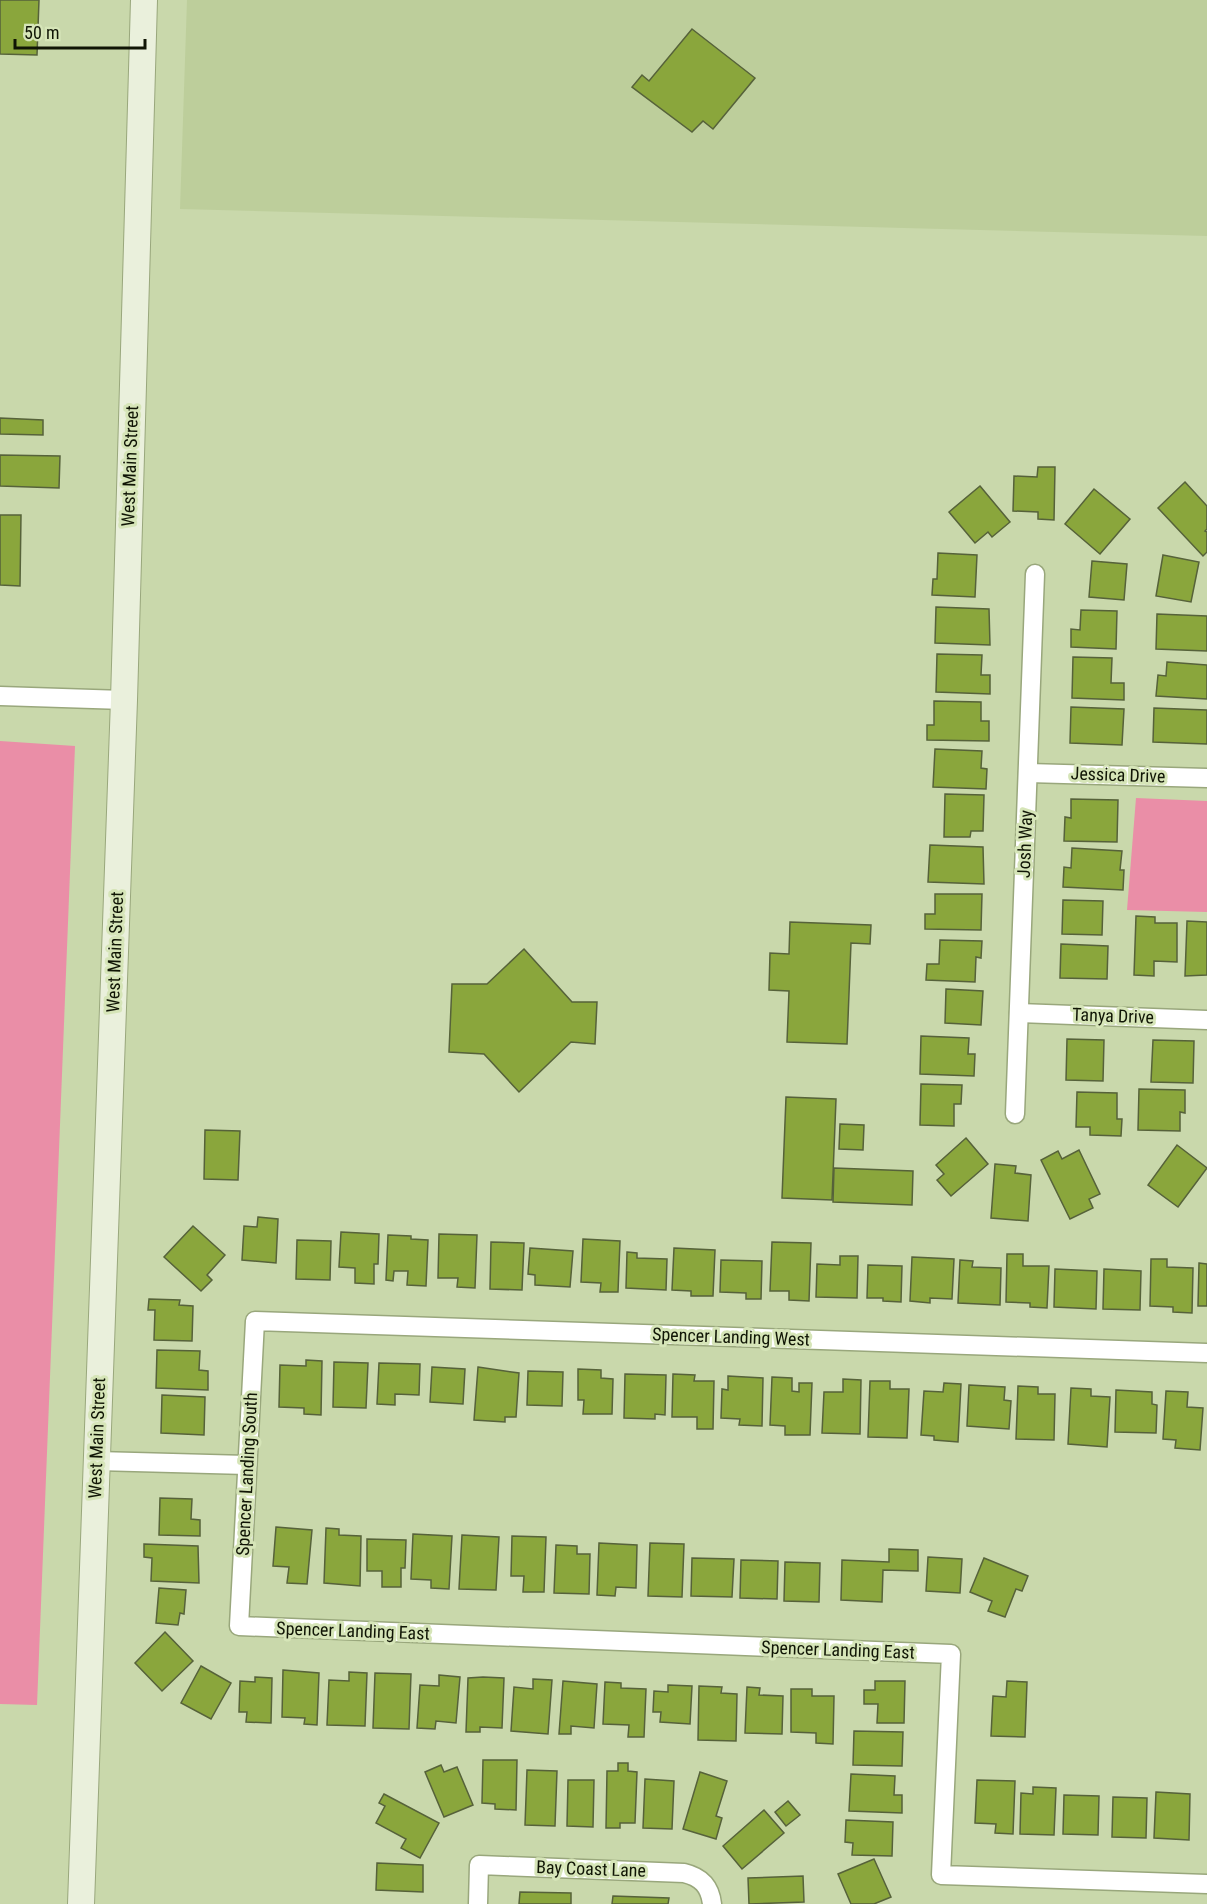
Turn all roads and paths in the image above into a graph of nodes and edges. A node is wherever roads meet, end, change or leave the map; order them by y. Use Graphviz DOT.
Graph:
graph roads {
  1 [pos="144,0"];
  2 [pos="1035,574"];
  3 [pos="0,696"];
  4 [pos="124,700"];
  5 [pos="1028,773"];
  6 [pos="1207,778"];
  7 [pos="1019,1013"];
  8 [pos="1207,1020"];
  9 [pos="1015,1114"];
  10 [pos="255,1321"];
  11 [pos="1207,1353"];
  12 [pos="96,1461"];
  13 [pos="247,1465"];
  14 [pos="239,1626"];
  15 [pos="1207,1884"];
  16 [pos="81,1904"];
  17 [pos="478,1904"];
  18 [pos="712,1904"];
  1 -- 4 [label="main road, West Main Street"];
  2 -- 5 [label="street, Josh Way"];
  3 -- 4 [label="street"];
  4 -- 12 [label="main road, West Main Street"];
  5 -- 6 [label="street, Jessica Drive"];
  5 -- 7 [label="street, Josh Way"];
  7 -- 8 [label="street, Tanya Drive"];
  7 -- 9 [label="street, Josh Way"];
  10 -- 11 [label="street, Spencer Landing West"];
  10 -- 13 [label="street, Spencer Landing South"];
  12 -- 13 [label="street"];
  12 -- 16 [label="main road, West Main Street"];
  13 -- 14 [label="street, Spencer Landing South"];
  14 -- 15 [label="street, Spencer Landing East"];
  17 -- 18 [label="street, Bay Coast Lane"];
}
